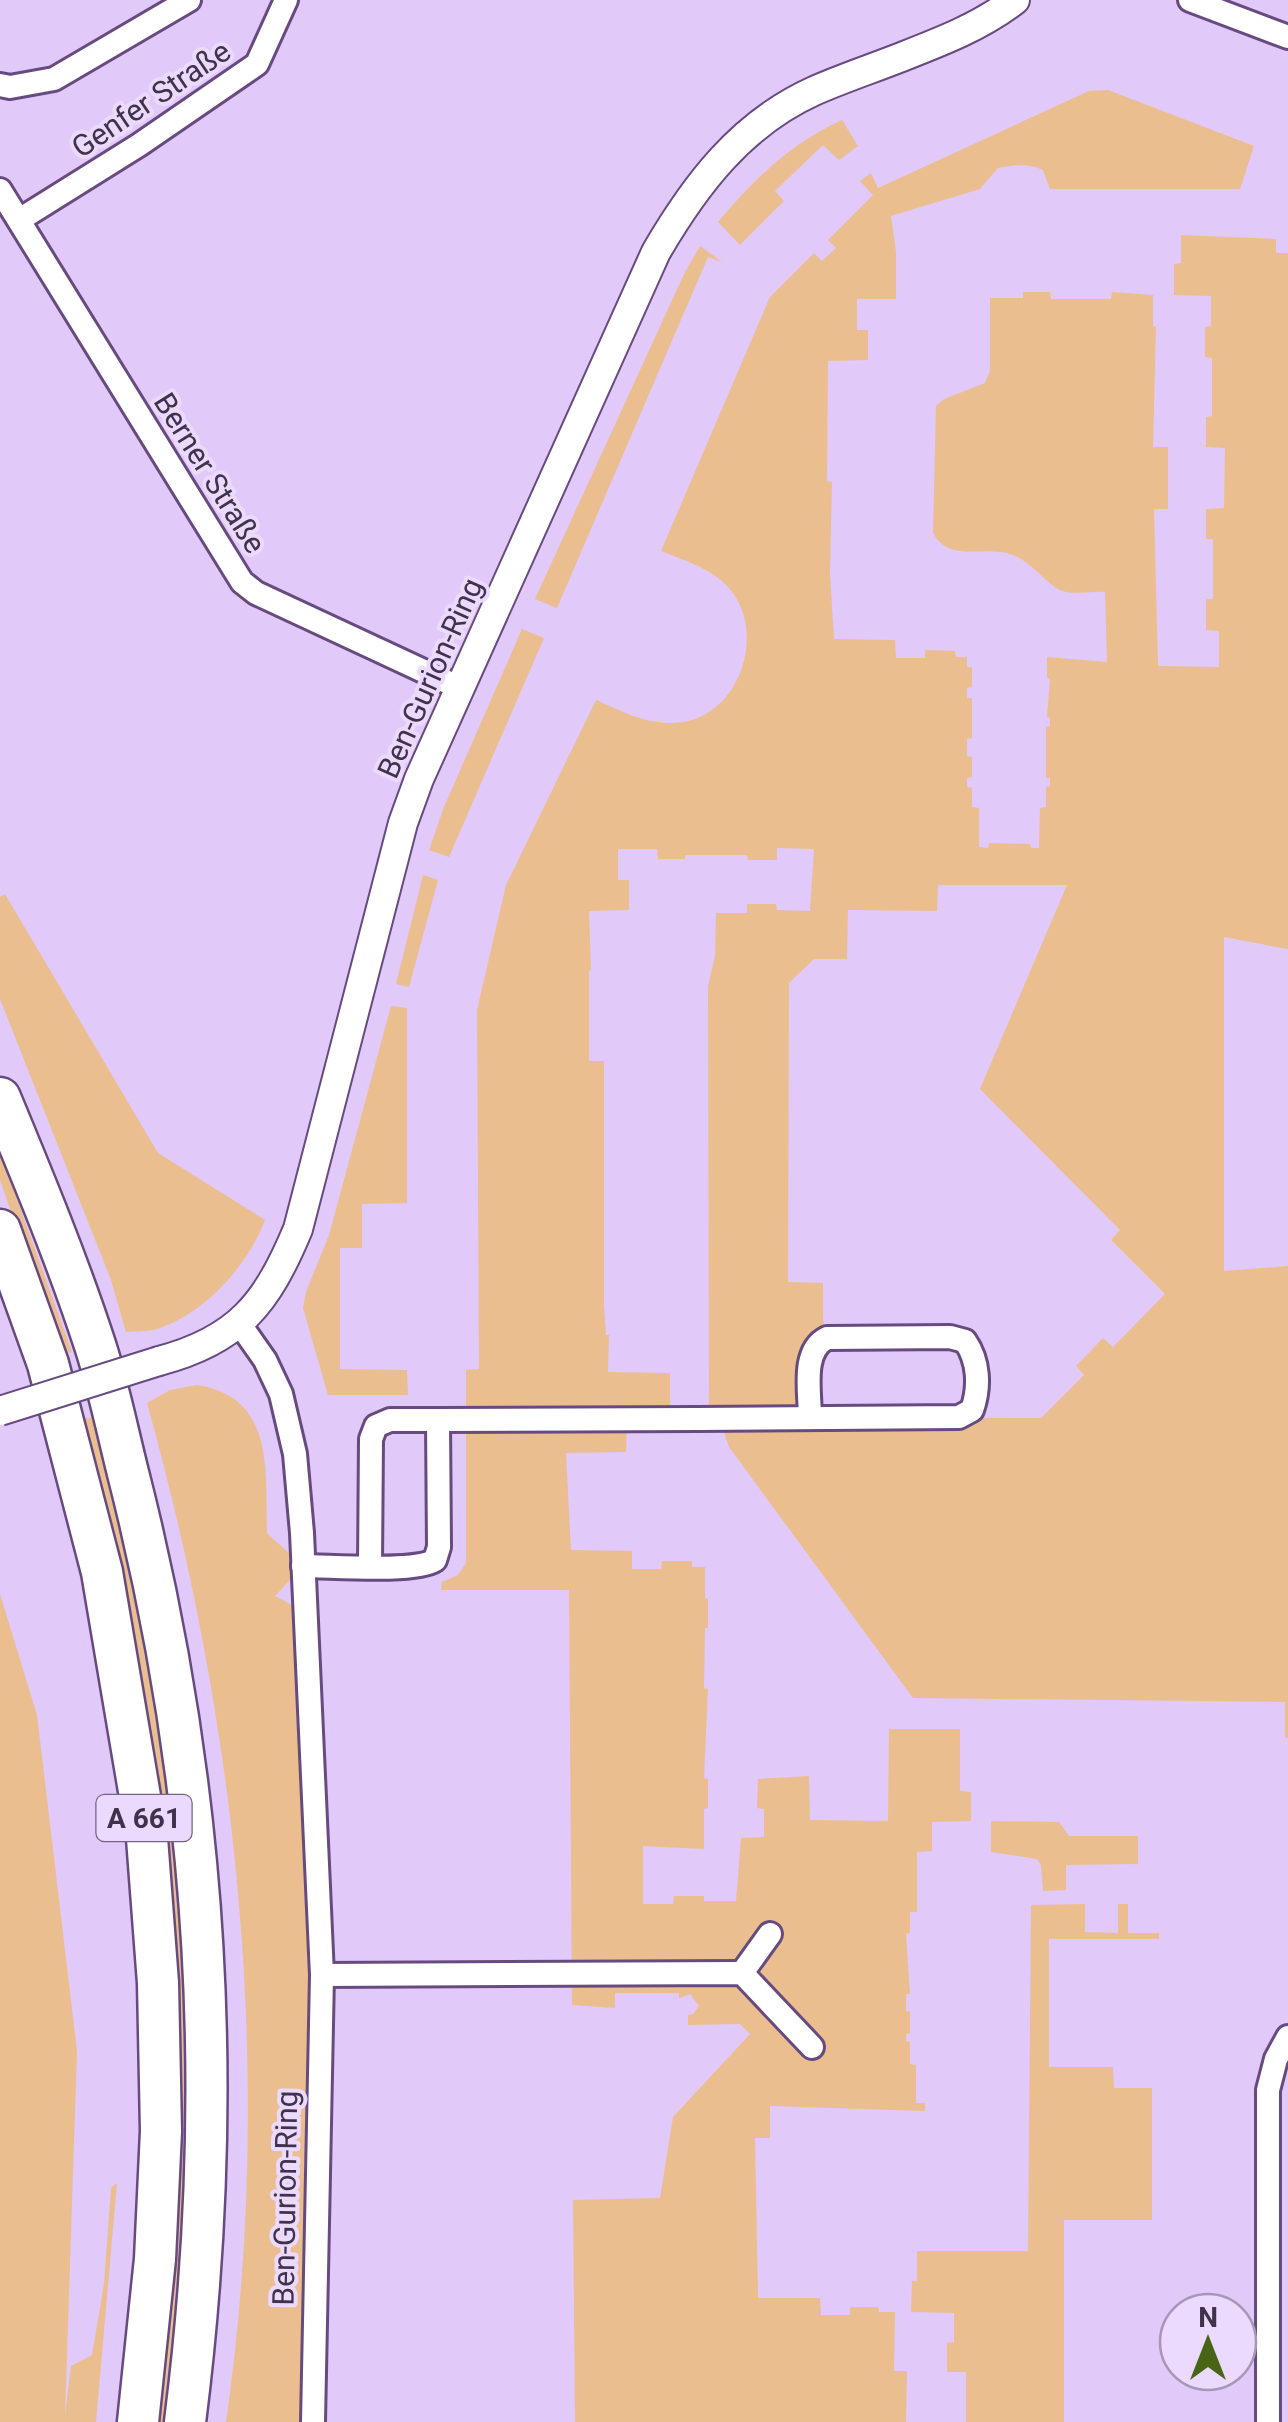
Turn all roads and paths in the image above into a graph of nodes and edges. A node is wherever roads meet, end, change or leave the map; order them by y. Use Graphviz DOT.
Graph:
graph roads {
  1 [pos="189,0"];
  2 [pos="286,0"];
  3 [pos="1015,0"];
  4 [pos="1190,0"];
  5 [pos="1288,38"];
  6 [pos="0,85"];
  7 [pos="0,190"];
  8 [pos="18,220"];
  9 [pos="460,688"];
  10 [pos="0,1098"];
  11 [pos="0,1230"];
  12 [pos="239,1322"];
  13 [pos="0,1410"];
  14 [pos="810,1418"];
  15 [pos="438,1420"];
  16 [pos="303,1566"];
  17 [pos="370,1566"];
  18 [pos="770,1934"];
  19 [pos="742,1973"];
  20 [pos="322,1975"];
  21 [pos="1288,2037"];
  22 [pos="812,2046"];
  23 [pos="138,2422"];
  24 [pos="185,2422"];
  25 [pos="313,2422"];
  26 [pos="1268,2422"];
  1 -- 6 [label="street, Genfer Straße"];
  2 -- 8 [label="street, Genfer Straße"];
  3 -- 9 [label="street, Ben-Gurion-Ring"];
  4 -- 5 [label="street"];
  7 -- 8 [label="street, Berner Straße"];
  8 -- 9 [label="street, Berner Straße"];
  9 -- 12 [label="street, Ben-Gurion-Ring"];
  10 -- 24 [label="highway, A 661"];
  11 -- 23 [label="highway, A 661"];
  12 -- 13 [label="street, bridge"];
  12 -- 16 [label="street, Ben-Gurion-Ring"];
  14 -- 14 [label="street"];
  14 -- 15 [label="street"];
  15 -- 17 [label="street"];
  15 -- 17 [label="street"];
  16 -- 17 [label="street"];
  16 -- 20 [label="street, Ben-Gurion-Ring"];
  18 -- 19 [label="street"];
  19 -- 20 [label="street"];
  19 -- 22 [label="street"];
  20 -- 25 [label="street, Ben-Gurion-Ring"];
  21 -- 26 [label="street"];
}
